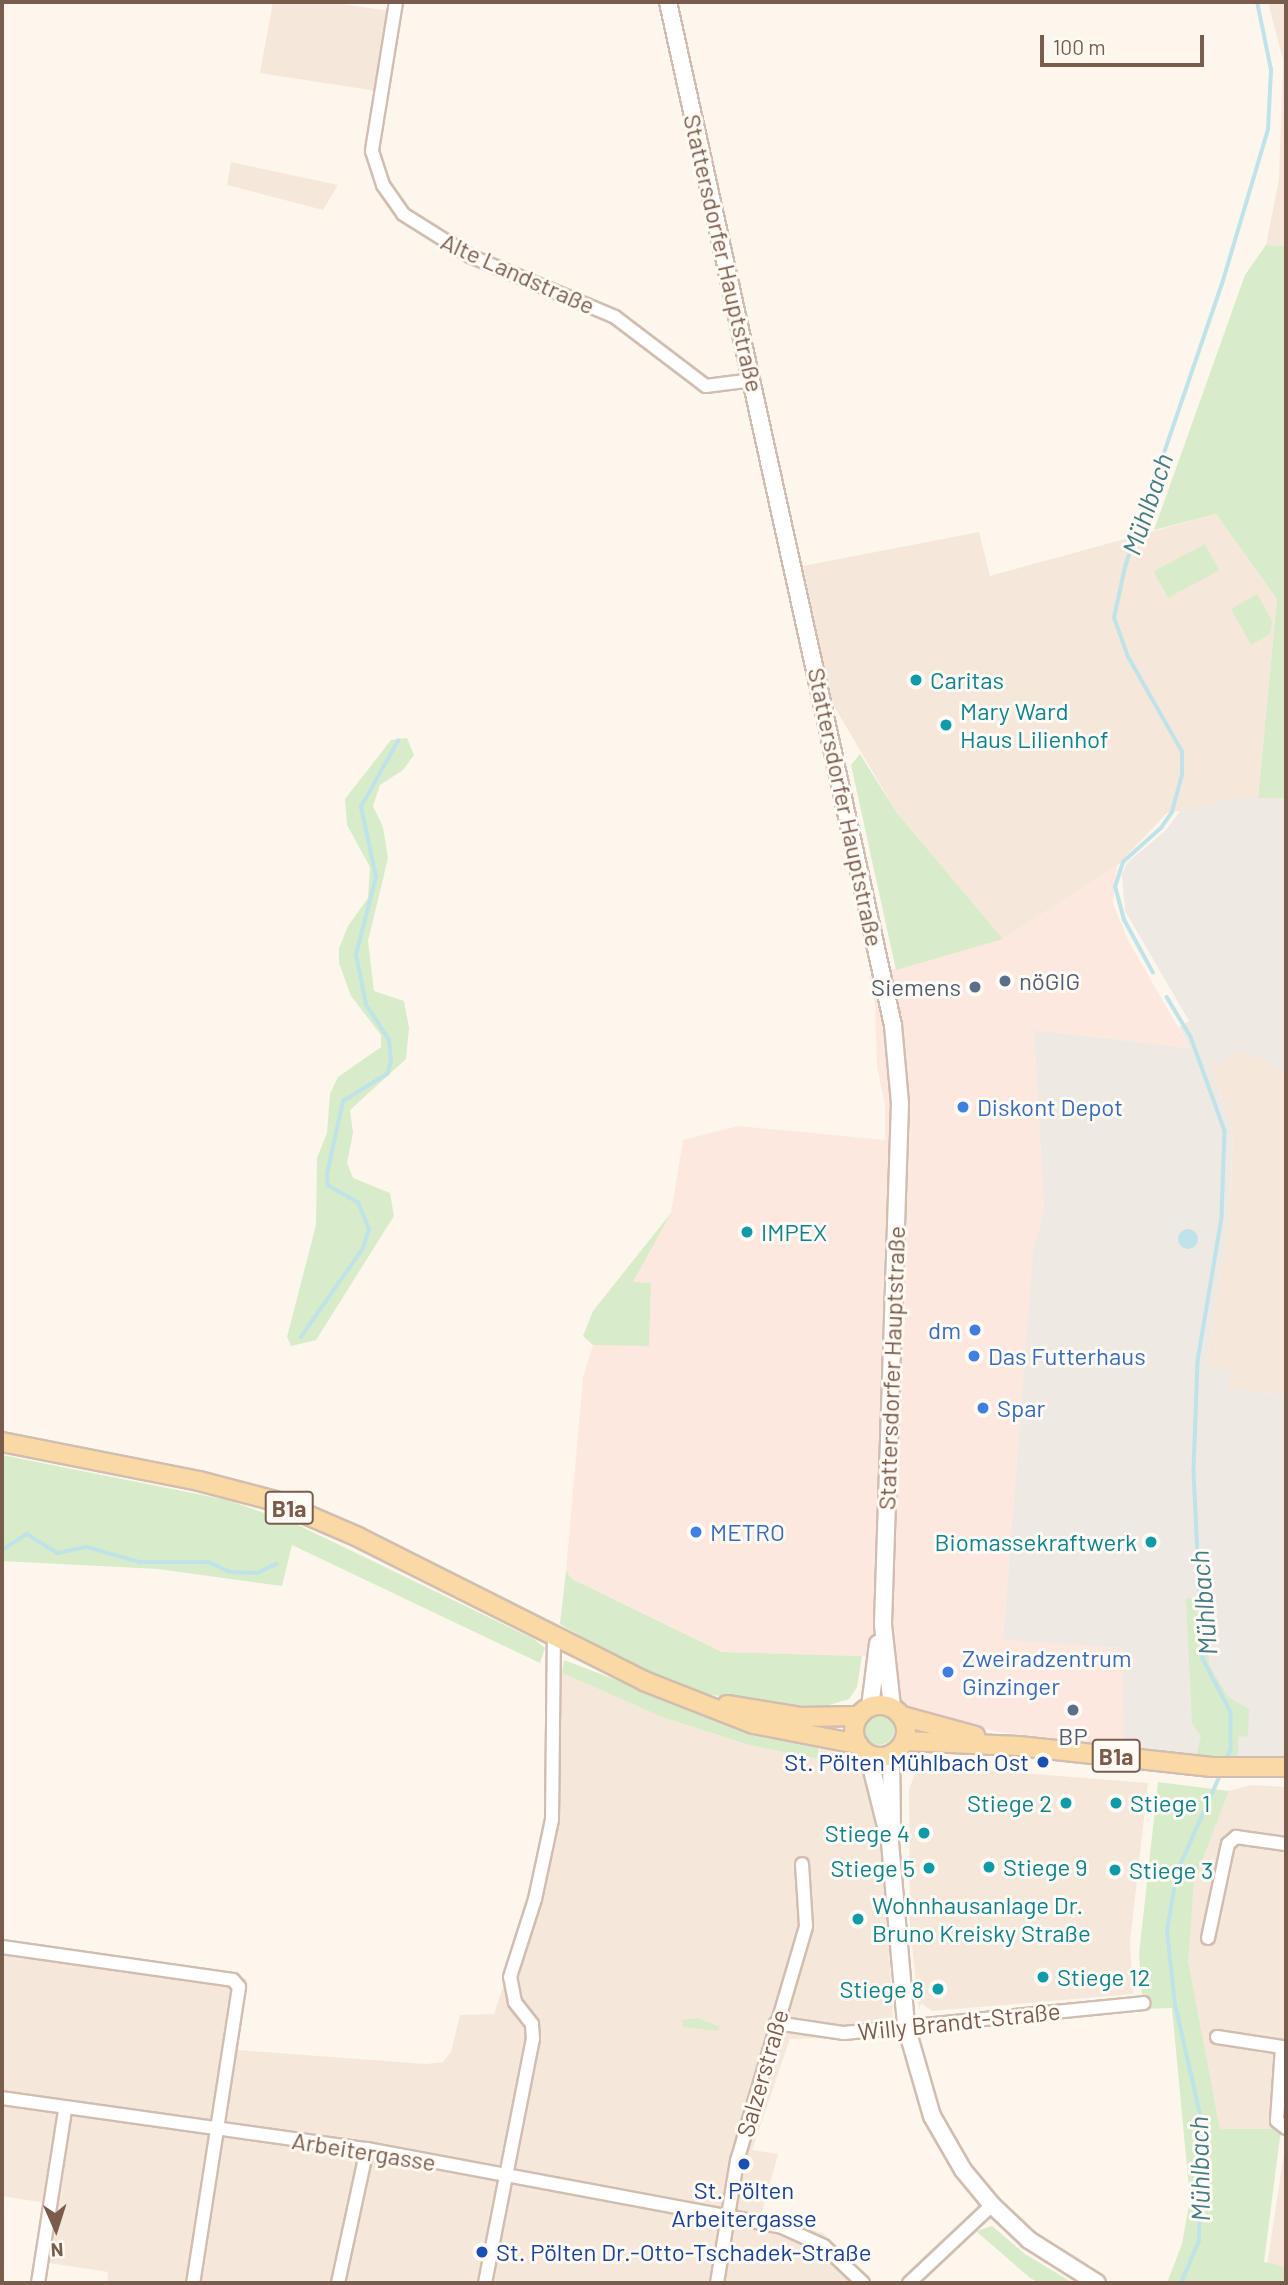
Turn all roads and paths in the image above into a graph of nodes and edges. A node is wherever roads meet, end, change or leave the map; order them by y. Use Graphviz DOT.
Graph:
graph roads {
  1 [pos="396,2"];
  2 [pos="668,2"];
  3 [pos="753,380"];
  4 [pos="2,1442"];
  5 [pos="883,1625"];
  6 [pos="554,1637"];
  7 [pos="727,1710"];
  8 [pos="864,1711"];
  9 [pos="897,1712"];
  10 [pos="1019,1746"];
  11 [pos="897,1748"];
  12 [pos="863,1749"];
  13 [pos="1286,1767"];
  14 [pos="890,1842"];
  15 [pos="1286,1844"];
  16 [pos="802,1864"];
  17 [pos="1208,1938"];
  18 [pos="2,1947"];
  19 [pos="1143,2003"];
  20 [pos="776,2023"];
  21 [pos="906,2026"];
  22 [pos="1217,2037"];
  23 [pos="2,2098"];
  24 [pos="65,2110"];
  25 [pos="1286,2128"];
  26 [pos="221,2130"];
  27 [pos="366,2149"];
  28 [pos="507,2174"];
  29 [pos="992,2205"];
  30 [pos="724,2217"];
  31 [pos="38,2283"];
  32 [pos="193,2283"];
  33 [pos="338,2283"];
  34 [pos="485,2283"];
  35 [pos="717,2283"];
  36 [pos="863,2283"];
  37 [pos="909,2283"];
  38 [pos="1097,2283"];
  1 -- 3 [label="street, Alte Landstraße"];
  2 -- 3 [label="main road, Stattersdorfer Hauptstraße"];
  3 -- 5 [label="main road, Stattersdorfer Hauptstraße"];
  4 -- 6 [label="main road, B1a"];
  5 -- 8 [label="main road, Stattersdorfer Hauptstraße"];
  5 -- 9 [label="main road, Stattersdorfer Hauptstraße"];
  6 -- 7 [label="main road, B1a"];
  6 -- 28 [label="street"];
  7 -- 8 [label="main road, B1a"];
  7 -- 12 [label="main road, B1a"];
  8 -- 9 [label="main road, B1a"];
  8 -- 12 [label="main road"];
  9 -- 10 [label="main road, B1a"];
  9 -- 11 [label="main road"];
  10 -- 11 [label="main road, B1a"];
  10 -- 13 [label="main road, B1a"];
  11 -- 12 [label="main road, B1a"];
  11 -- 14 [label="main road"];
  12 -- 14 [label="main road"];
  14 -- 21 [label="main road"];
  15 -- 17 [label="street"];
  16 -- 20 [label="street, Salzerstraße"];
  18 -- 26 [label="street"];
  19 -- 21 [label="street, Willy Brandt-Straße"];
  20 -- 21 [label="street, Willy Brandt-Straße"];
  20 -- 30 [label="street, Salzerstraße"];
  21 -- 29 [label="main road"];
  22 -- 25 [label="street"];
  23 -- 24 [label="street, Arbeitergasse"];
  24 -- 26 [label="street, Arbeitergasse"];
  24 -- 31 [label="street"];
  26 -- 27 [label="street, Arbeitergasse"];
  26 -- 32 [label="street"];
  27 -- 28 [label="street, Arbeitergasse"];
  27 -- 33 [label="street"];
  28 -- 30 [label="street, Arbeitergasse"];
  28 -- 34 [label="street"];
  29 -- 37 [label="street"];
  29 -- 38 [label="main road"];
  30 -- 35 [label="street, Salzerstraße"];
  30 -- 36 [label="street, Arbeitergasse"];
}
